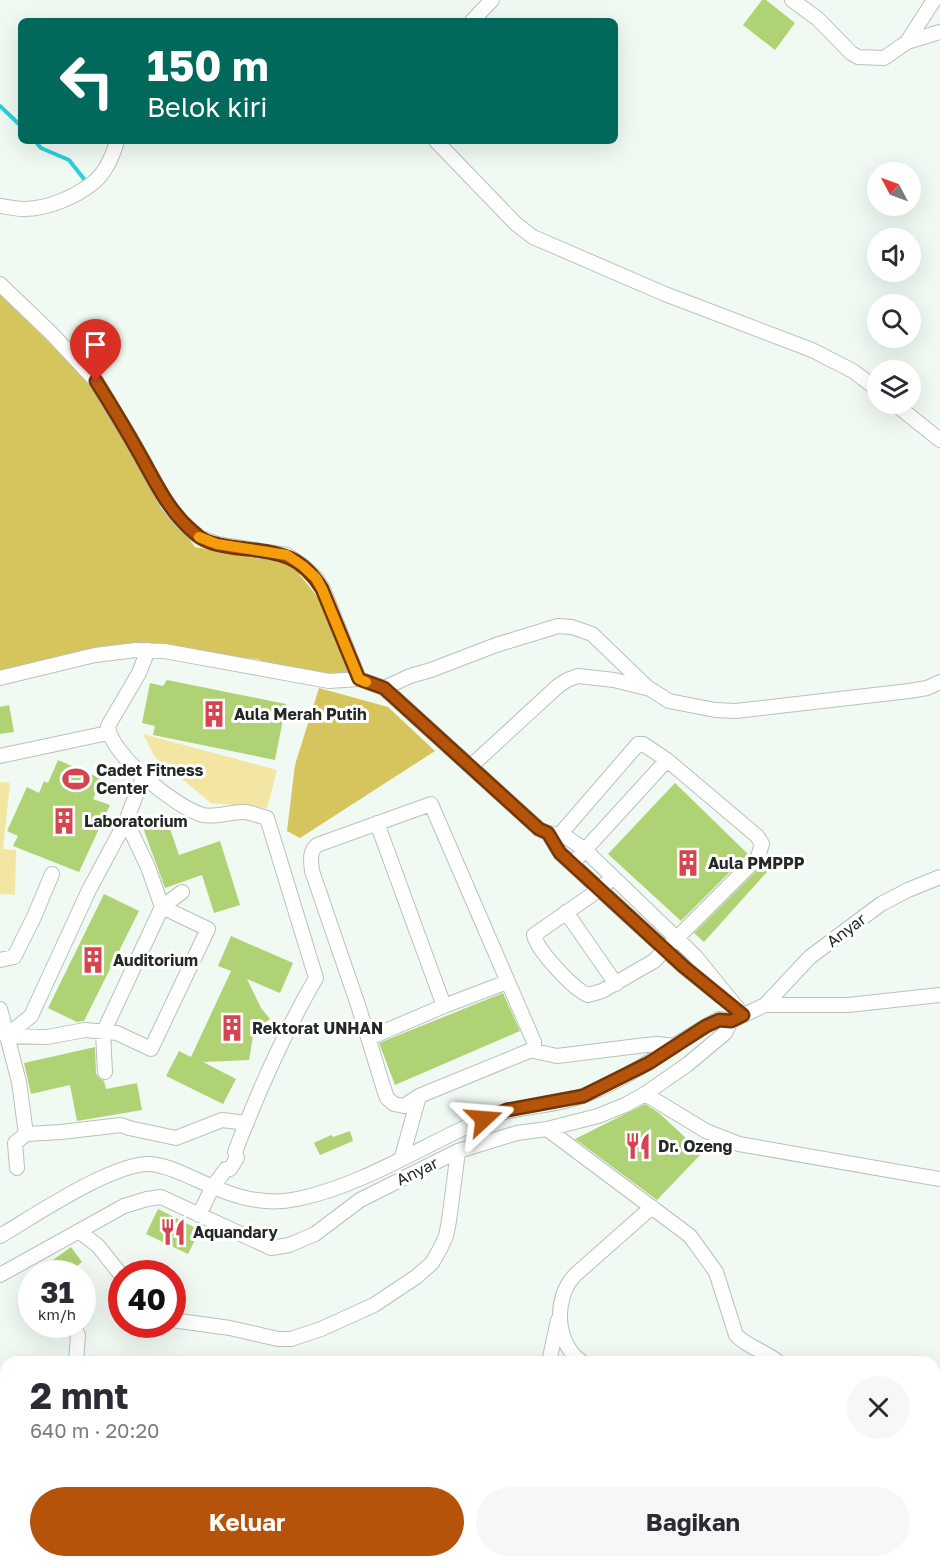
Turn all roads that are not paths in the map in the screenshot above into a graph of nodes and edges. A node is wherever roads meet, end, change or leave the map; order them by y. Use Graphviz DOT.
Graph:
graph roads {
  1 [pos="492,0"];
  2 [pos="792,0"];
  3 [pos="934,0"];
  4 [pos="475,18"];
  5 [pos="940,32"];
  6 [pos="907,42"];
  7 [pos="116,144"];
  8 [pos="439,144"];
  9 [pos="0,206"];
  10 [pos="0,284"];
  11 [pos="867,382"];
  12 [pos="908,414"];
  13 [pos="940,440"];
  14 [pos="148,650"];
  15 [pos="0,678"];
  16 [pos="359,679"];
  17 [pos="940,682"];
  18 [pos="384,688"];
  19 [pos="650,689"];
  20 [pos="108,733"];
  21 [pos="0,756"];
  22 [pos="667,760"];
  23 [pos="471,766"];
  24 [pos="143,777"];
  25 [pos="126,821"];
  26 [pos="377,823"];
  27 [pos="553,837"];
  28 [pos="585,850"];
  29 [pos="572,864"];
  30 [pos="52,874"];
  31 [pos="613,877"];
  32 [pos="940,877"];
  33 [pos="600,890"];
  34 [pos="182,891"];
  35 [pos="162,907"];
  36 [pos="567,912"];
  37 [pos="677,938"];
  38 [pos="666,950"];
  39 [pos="0,960"];
  40 [pos="507,982"];
  41 [pos="616,984"];
  42 [pos="940,995"];
  43 [pos="765,1005"];
  44 [pos="444,1006"];
  45 [pos="0,1009"];
  46 [pos="731,1018"];
  47 [pos="103,1033"];
  48 [pos="6,1036"];
  49 [pos="369,1038"];
  50 [pos="674,1046"];
  51 [pos="534,1051"];
  52 [pos="105,1072"];
  53 [pos="645,1094"];
  54 [pos="419,1096"];
  55 [pos="247,1123"];
  56 [pos="547,1129"];
  57 [pos="26,1134"];
  58 [pos="458,1151"];
  59 [pos="402,1157"];
  60 [pos="17,1168"];
  61 [pos="940,1179"];
  62 [pos="212,1188"];
  63 [pos="652,1207"];
  64 [pos="199,1215"];
  65 [pos="80,1232"];
  66 [pos="0,1236"];
  67 [pos="40,1260"];
  68 [pos="109,1260"];
  69 [pos="18,1271"];
  70 [pos="0,1275"];
  71 [pos="559,1318"];
  72 [pos="186,1322"];
  73 [pos="78,1338"];
  74 [pos="76,1356"];
  75 [pos="550,1356"];
  76 [pos="573,1356"];
  77 [pos="770,1356"];
  1 -- 4 [label="street"];
  2 -- 6 [label="street"];
  3 -- 6 [label="street"];
  5 -- 6 [label="street"];
  7 -- 9 [label="street"];
  8 -- 11 [label="street"];
  10 -- 16 [label="street"];
  12 -- 13 [label="street"];
  14 -- 15 [label="street"];
  14 -- 16 [label="street"];
  14 -- 20 [label="street"];
  16 -- 18 [label="street"];
  17 -- 19 [label="street"];
  18 -- 19 [label="street"];
  18 -- 23 [label="street"];
  19 -- 23 [label="street"];
  20 -- 21 [label="street"];
  20 -- 24 [label="street"];
  22 -- 27 [label="street"];
  22 -- 28 [label="street"];
  22 -- 37 [label="street"];
  23 -- 27 [label="street"];
  24 -- 25 [label="street"];
  24 -- 55 [label="street"];
  25 -- 35 [label="street"];
  25 -- 48 [label="street"];
  26 -- 40 [label="street"];
  26 -- 44 [label="street"];
  26 -- 49 [label="street"];
  27 -- 28 [label="street"];
  27 -- 29 [label="street"];
  28 -- 29 [label="street"];
  28 -- 31 [label="street"];
  29 -- 33 [label="street"];
  30 -- 39 [label="street"];
  31 -- 33 [label="street"];
  31 -- 37 [label="street"];
  32 -- 43 [label="street, Anyar"];
  33 -- 36 [label="street"];
  33 -- 38 [label="street"];
  34 -- 35 [label="street"];
  35 -- 47 [label="street"];
  35 -- 47 [label="street"];
  36 -- 41 [label="street"];
  36 -- 41 [label="street"];
  37 -- 38 [label="street"];
  37 -- 46 [label="street"];
  38 -- 41 [label="street"];
  38 -- 46 [label="street"];
  40 -- 44 [label="street"];
  40 -- 51 [label="street"];
  42 -- 43 [label="street"];
  43 -- 46 [label="street, Anyar"];
  44 -- 49 [label="street"];
  45 -- 48 [label="street"];
  46 -- 50 [label="street, Anyar"];
  46 -- 53 [label="street, Anyar"];
  47 -- 48 [label="street"];
  47 -- 52 [label="street"];
  48 -- 57 [label="street"];
  49 -- 54 [label="street"];
  50 -- 51 [label="street"];
  50 -- 59 [label="street, Anyar"];
  51 -- 54 [label="street"];
  53 -- 56 [label="street, Anyar"];
  53 -- 61 [label="street"];
  54 -- 59 [label="street"];
  55 -- 57 [label="street"];
  55 -- 62 [label="street"];
  56 -- 58 [label="street, Anyar"];
  56 -- 63 [label="street"];
  57 -- 60 [label="street"];
  58 -- 64 [label="street, Anyar"];
  58 -- 72 [label="street"];
  59 -- 62 [label="street, Anyar"];
  62 -- 64 [label="street"];
  62 -- 66 [label="street, Anyar"];
  63 -- 71 [label="street"];
  63 -- 77 [label="street"];
  64 -- 65 [label="street, Anyar"];
  65 -- 67 [label="street, Anyar"];
  65 -- 68 [label="street"];
  69 -- 70 [label="street, Anyar"];
  71 -- 75 [label="street"];
  71 -- 76 [label="street"];
  73 -- 74 [label="street"];
}
